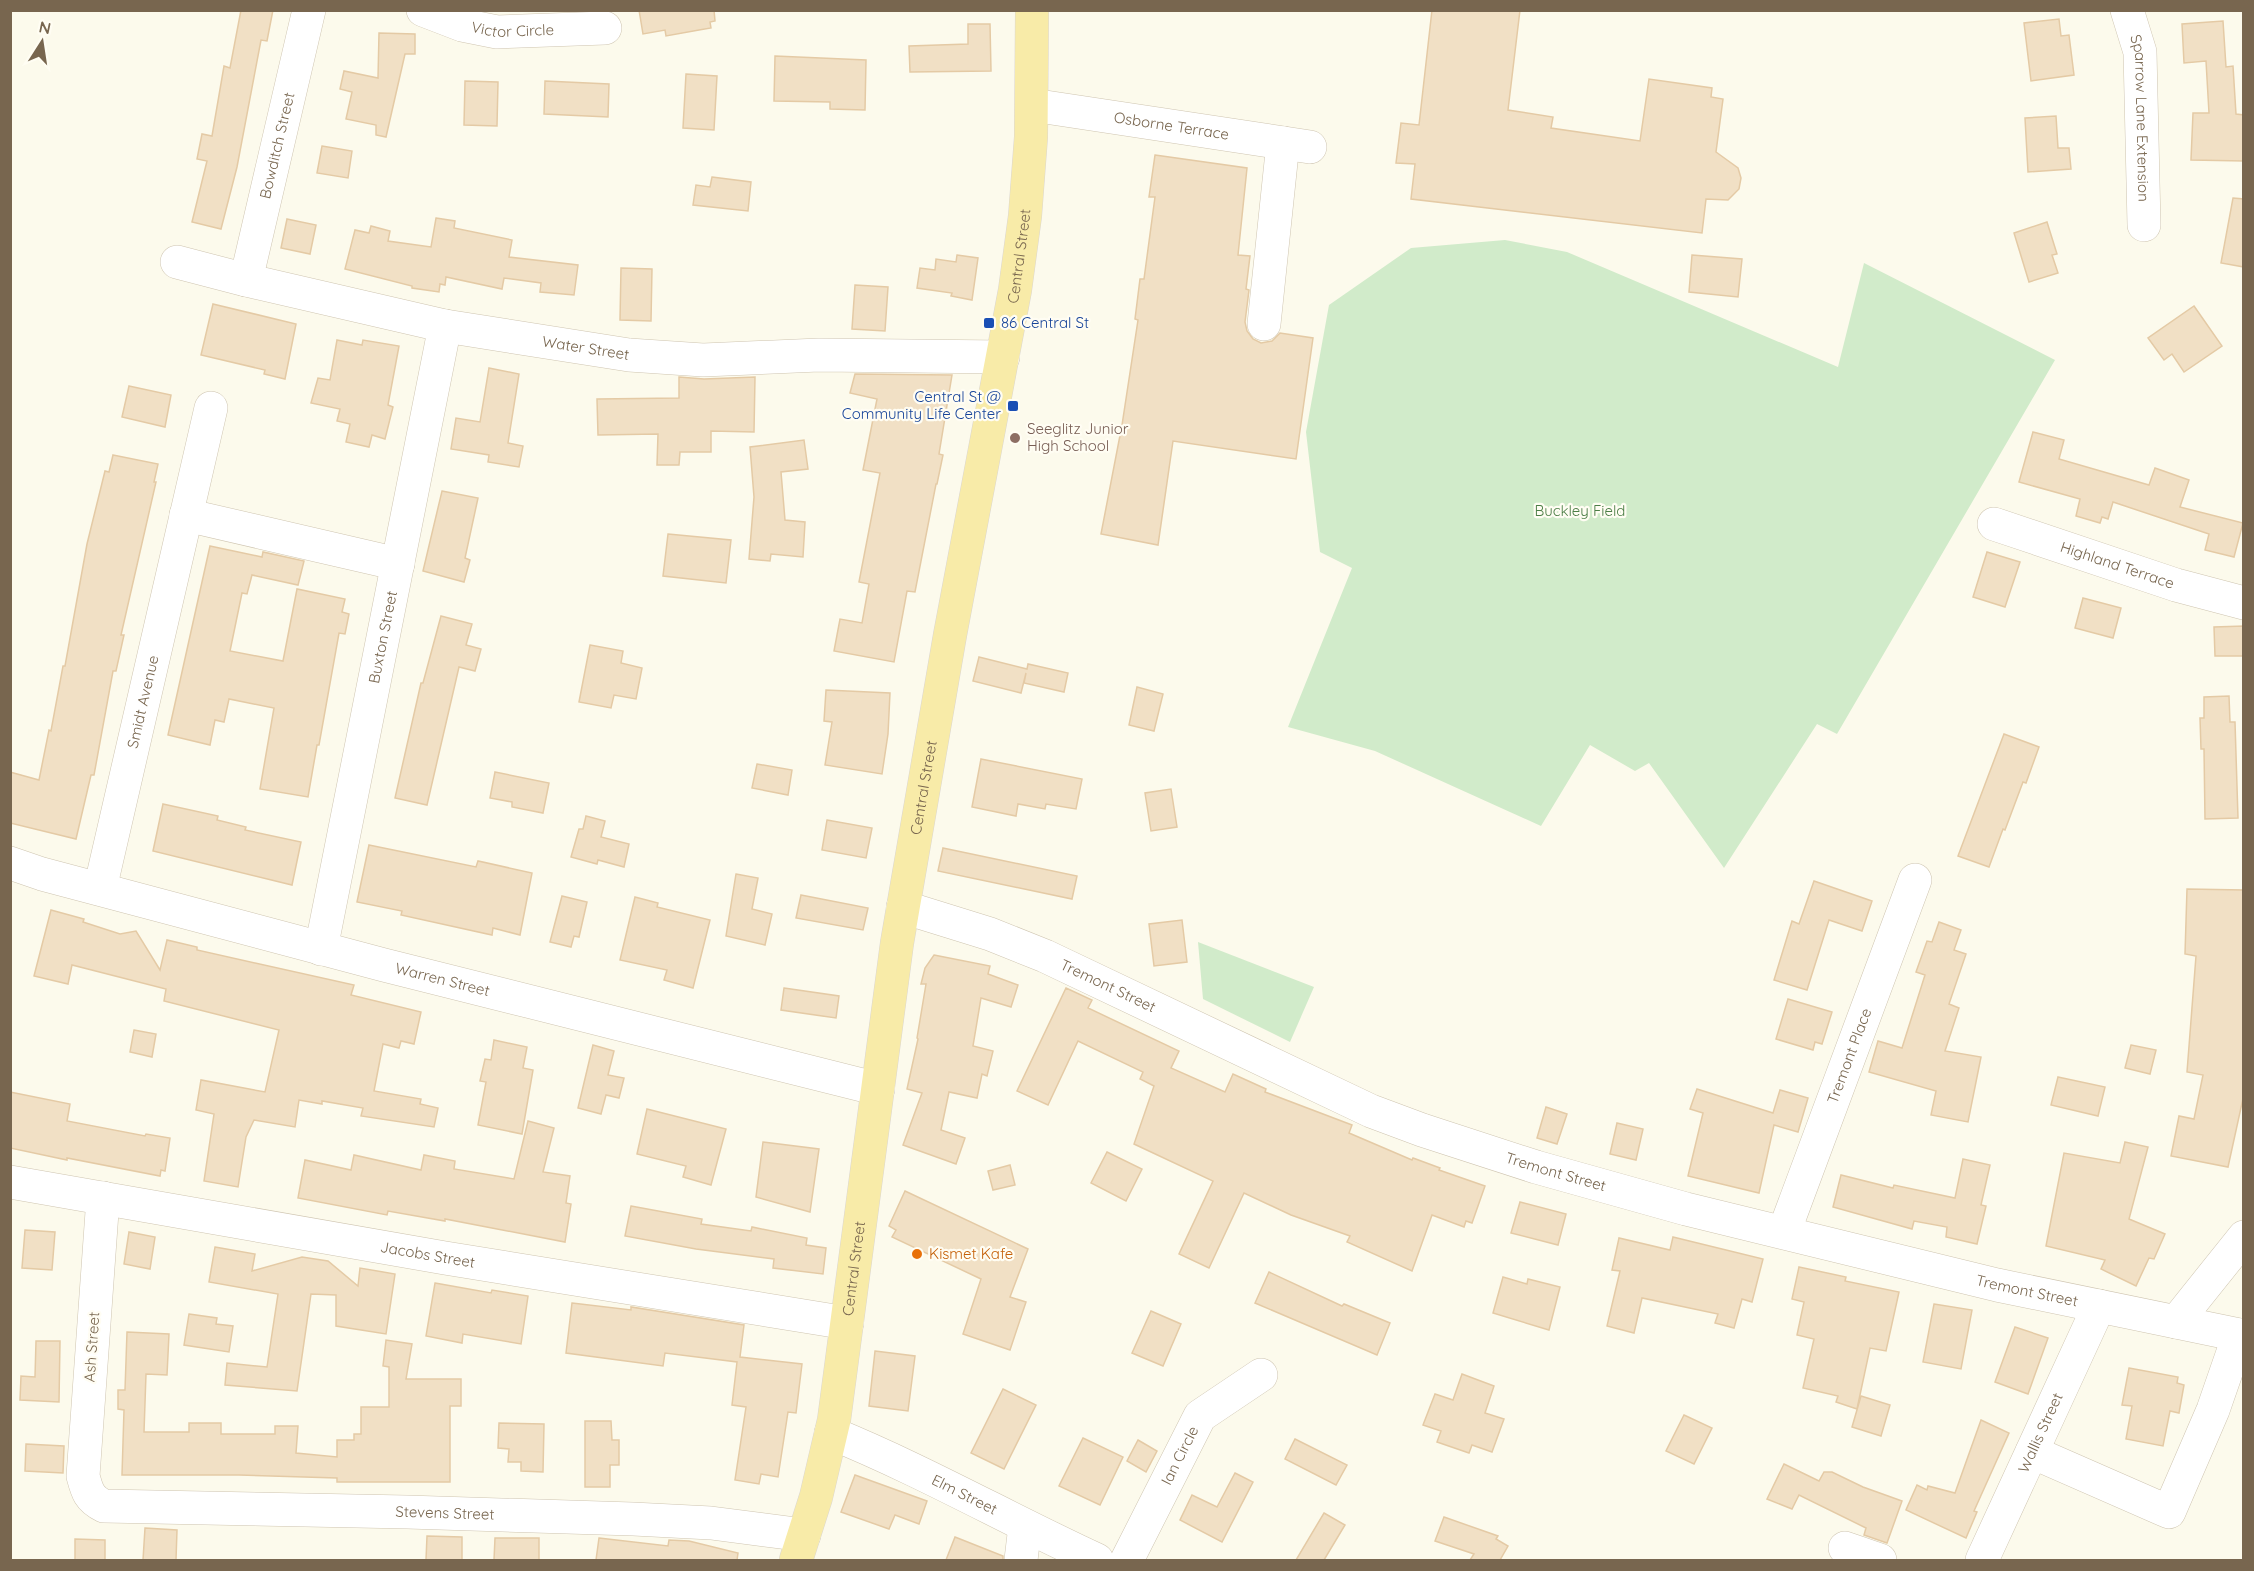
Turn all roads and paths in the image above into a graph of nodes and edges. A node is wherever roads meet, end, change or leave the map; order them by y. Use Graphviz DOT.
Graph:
graph roads {
  1 [pos="309,10"];
  2 [pos="423,10"];
  3 [pos="1032,10"];
  4 [pos="2127,10"];
  5 [pos="606,28"];
  6 [pos="1032,105"];
  7 [pos="2144,225"];
  8 [pos="177,262"];
  9 [pos="246,280"];
  10 [pos="1264,324"];
  11 [pos="445,326"];
  12 [pos="1003,357"];
  13 [pos="211,408"];
  14 [pos="186,515"];
  15 [pos="1994,524"];
  16 [pos="398,564"];
  17 [pos="2244,603"];
  18 [pos="10,863"];
  19 [pos="1915,880"];
  20 [pos="100,889"];
  21 [pos="903,907"];
  22 [pos="321,949"];
  23 [pos="878,1089"];
  24 [pos="10,1182"];
  25 [pos="103,1198"];
  26 [pos="1784,1233"];
  27 [pos="2244,1237"];
  28 [pos="2099,1306"];
  29 [pos="2176,1322"];
  30 [pos="847,1323"];
  31 [pos="2241,1335"];
  32 [pos="1261,1375"];
  33 [pos="831,1433"];
  34 [pos="2032,1452"];
  35 [pos="89,1495"];
  36 [pos="1025,1526"];
  37 [pos="800,1548"];
  38 [pos="1845,1548"];
  39 [pos="1021,1560"];
  40 [pos="1097,1560"];
  41 [pos="1127,1560"];
  42 [pos="1880,1560"];
  43 [pos="1982,1560"];
  1 -- 9 [label="street, Bowditch Street"];
  2 -- 5 [label="street, Victor Circle"];
  3 -- 6 [label="main road, Central Street"];
  4 -- 7 [label="street, Sparrow Lane Extension"];
  6 -- 10 [label="street, Osborne Terrace"];
  6 -- 12 [label="main road, Central Street"];
  8 -- 9 [label="street, Water Street"];
  9 -- 11 [label="street, Water Street"];
  11 -- 12 [label="street, Water Street"];
  11 -- 16 [label="street, Buxton Street"];
  12 -- 21 [label="main road, Central Street"];
  13 -- 14 [label="street, Smidt Avenue"];
  14 -- 16 [label="street"];
  14 -- 20 [label="street, Smidt Avenue"];
  15 -- 17 [label="street, Highland Terrace"];
  16 -- 22 [label="street, Buxton Street"];
  18 -- 20 [label="street, Warren Street"];
  19 -- 26 [label="street, Tremont Place"];
  20 -- 22 [label="street, Warren Street"];
  21 -- 23 [label="main road, Central Street"];
  21 -- 26 [label="street, Tremont Street"];
  22 -- 23 [label="street, Warren Street"];
  23 -- 30 [label="main road, Central Street"];
  24 -- 25 [label="street, Jacobs Street"];
  25 -- 30 [label="street, Jacobs Street"];
  25 -- 35 [label="street, Ash Street"];
  26 -- 28 [label="street, Tremont Street"];
  27 -- 29 [label="street"];
  28 -- 29 [label="street, Tremont Street"];
  28 -- 34 [label="street, Wallis Street"];
  29 -- 31 [label="street, Tremont Street"];
  30 -- 33 [label="main road, Central Street"];
  31 -- 34 [label="street"];
  32 -- 41 [label="street, Ian Circle"];
  33 -- 36 [label="street, Elm Street"];
  33 -- 37 [label="main road, Central Street"];
  34 -- 43 [label="street, Wallis Street"];
  35 -- 37 [label="street, Stevens Street"];
  36 -- 39 [label="street"];
  36 -- 40 [label="street, Elm Street"];
  38 -- 42 [label="street"];
}
